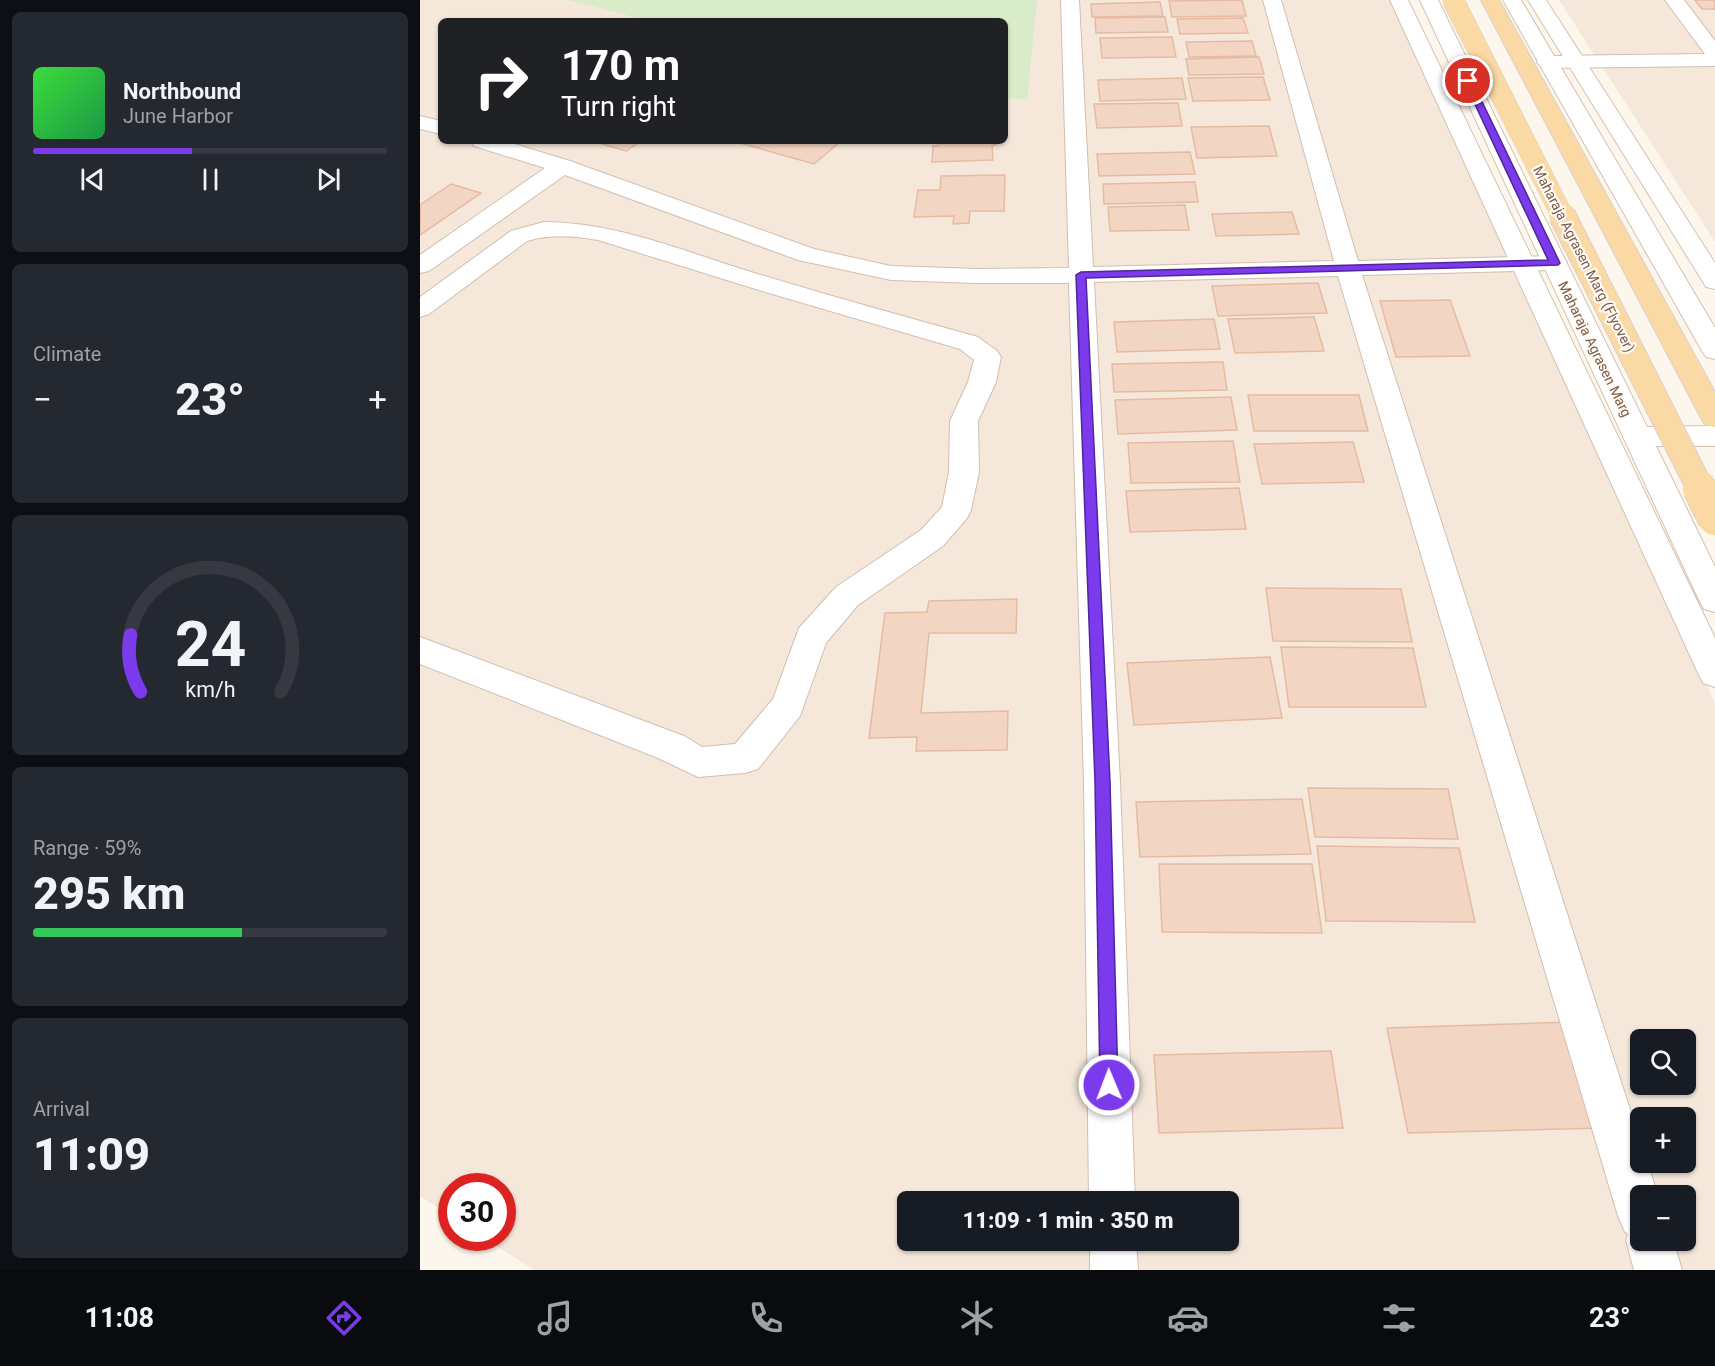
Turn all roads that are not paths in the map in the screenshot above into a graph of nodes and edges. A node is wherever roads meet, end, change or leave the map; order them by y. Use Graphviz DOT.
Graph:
graph roads {
  1 [pos="1070,0"];
  2 [pos="1272,0"];
  3 [pos="1399,0"];
  4 [pos="1429,0"];
  5 [pos="1453,0"];
  6 [pos="1490,0"];
  7 [pos="1512,0"];
  8 [pos="1537,0"];
  9 [pos="1674,0"];
  10 [pos="1715,54"];
  11 [pos="1715,60"];
  12 [pos="1547,62"];
  13 [pos="1576,62"];
  14 [pos="420,122"];
  15 [pos="438,127"];
  16 [pos="492,144"];
  17 [pos="562,166"];
  18 [pos="811,256"];
  19 [pos="1555,263"];
  20 [pos="1523,264"];
  21 [pos="420,266"];
  22 [pos="1348,269"];
  23 [pos="1081,275"];
  24 [pos="1715,282"];
  25 [pos="779,289"];
  26 [pos="420,309"];
  27 [pos="1715,351"];
  28 [pos="1715,418"];
  29 [pos="1715,436"];
  30 [pos="1638,437"];
  31 [pos="1715,518"];
  32 [pos="1715,600"];
  33 [pos="420,650"];
  34 [pos="1715,673"];
  35 [pos="1631,1185"];
  36 [pos="1112,1191"];
  37 [pos="1113,1251"];
  38 [pos="1652,1251"];
  39 [pos="1114,1270"];
  40 [pos="1658,1270"];
  1 -- 23 [label="street"];
  2 -- 22 [label="street"];
  3 -- 20 [label="street"];
  4 -- 19 [label="street, Maharaja Agrasen Marg"];
  5 -- 31 [label="main road, Maharaja Agrasen Marg (Flyover), bridge"];
  6 -- 28 [label="main road"];
  7 -- 12 [label="street"];
  8 -- 13 [label="street"];
  9 -- 10 [label="street"];
  11 -- 13 [label="street"];
  12 -- 13 [label="street"];
  12 -- 27 [label="street"];
  13 -- 24 [label="street"];
  14 -- 15 [label="street"];
  16 -- 17 [label="street"];
  17 -- 18 [label="street"];
  17 -- 21 [label="street"];
  18 -- 23 [label="street"];
  18 -- 25 [label="street"];
  19 -- 20 [label="street"];
  19 -- 30 [label="street, Maharaja Agrasen Marg"];
  20 -- 22 [label="street"];
  20 -- 34 [label="street"];
  22 -- 23 [label="street"];
  22 -- 35 [label="street"];
  23 -- 36 [label="street"];
  25 -- 26 [label="street"];
  25 -- 33 [label="street"];
  29 -- 30 [label="street"];
  30 -- 32 [label="street, Maharaja Agrasen Marg"];
  37 -- 39 [label="street"];
  38 -- 40 [label="street"];
}
